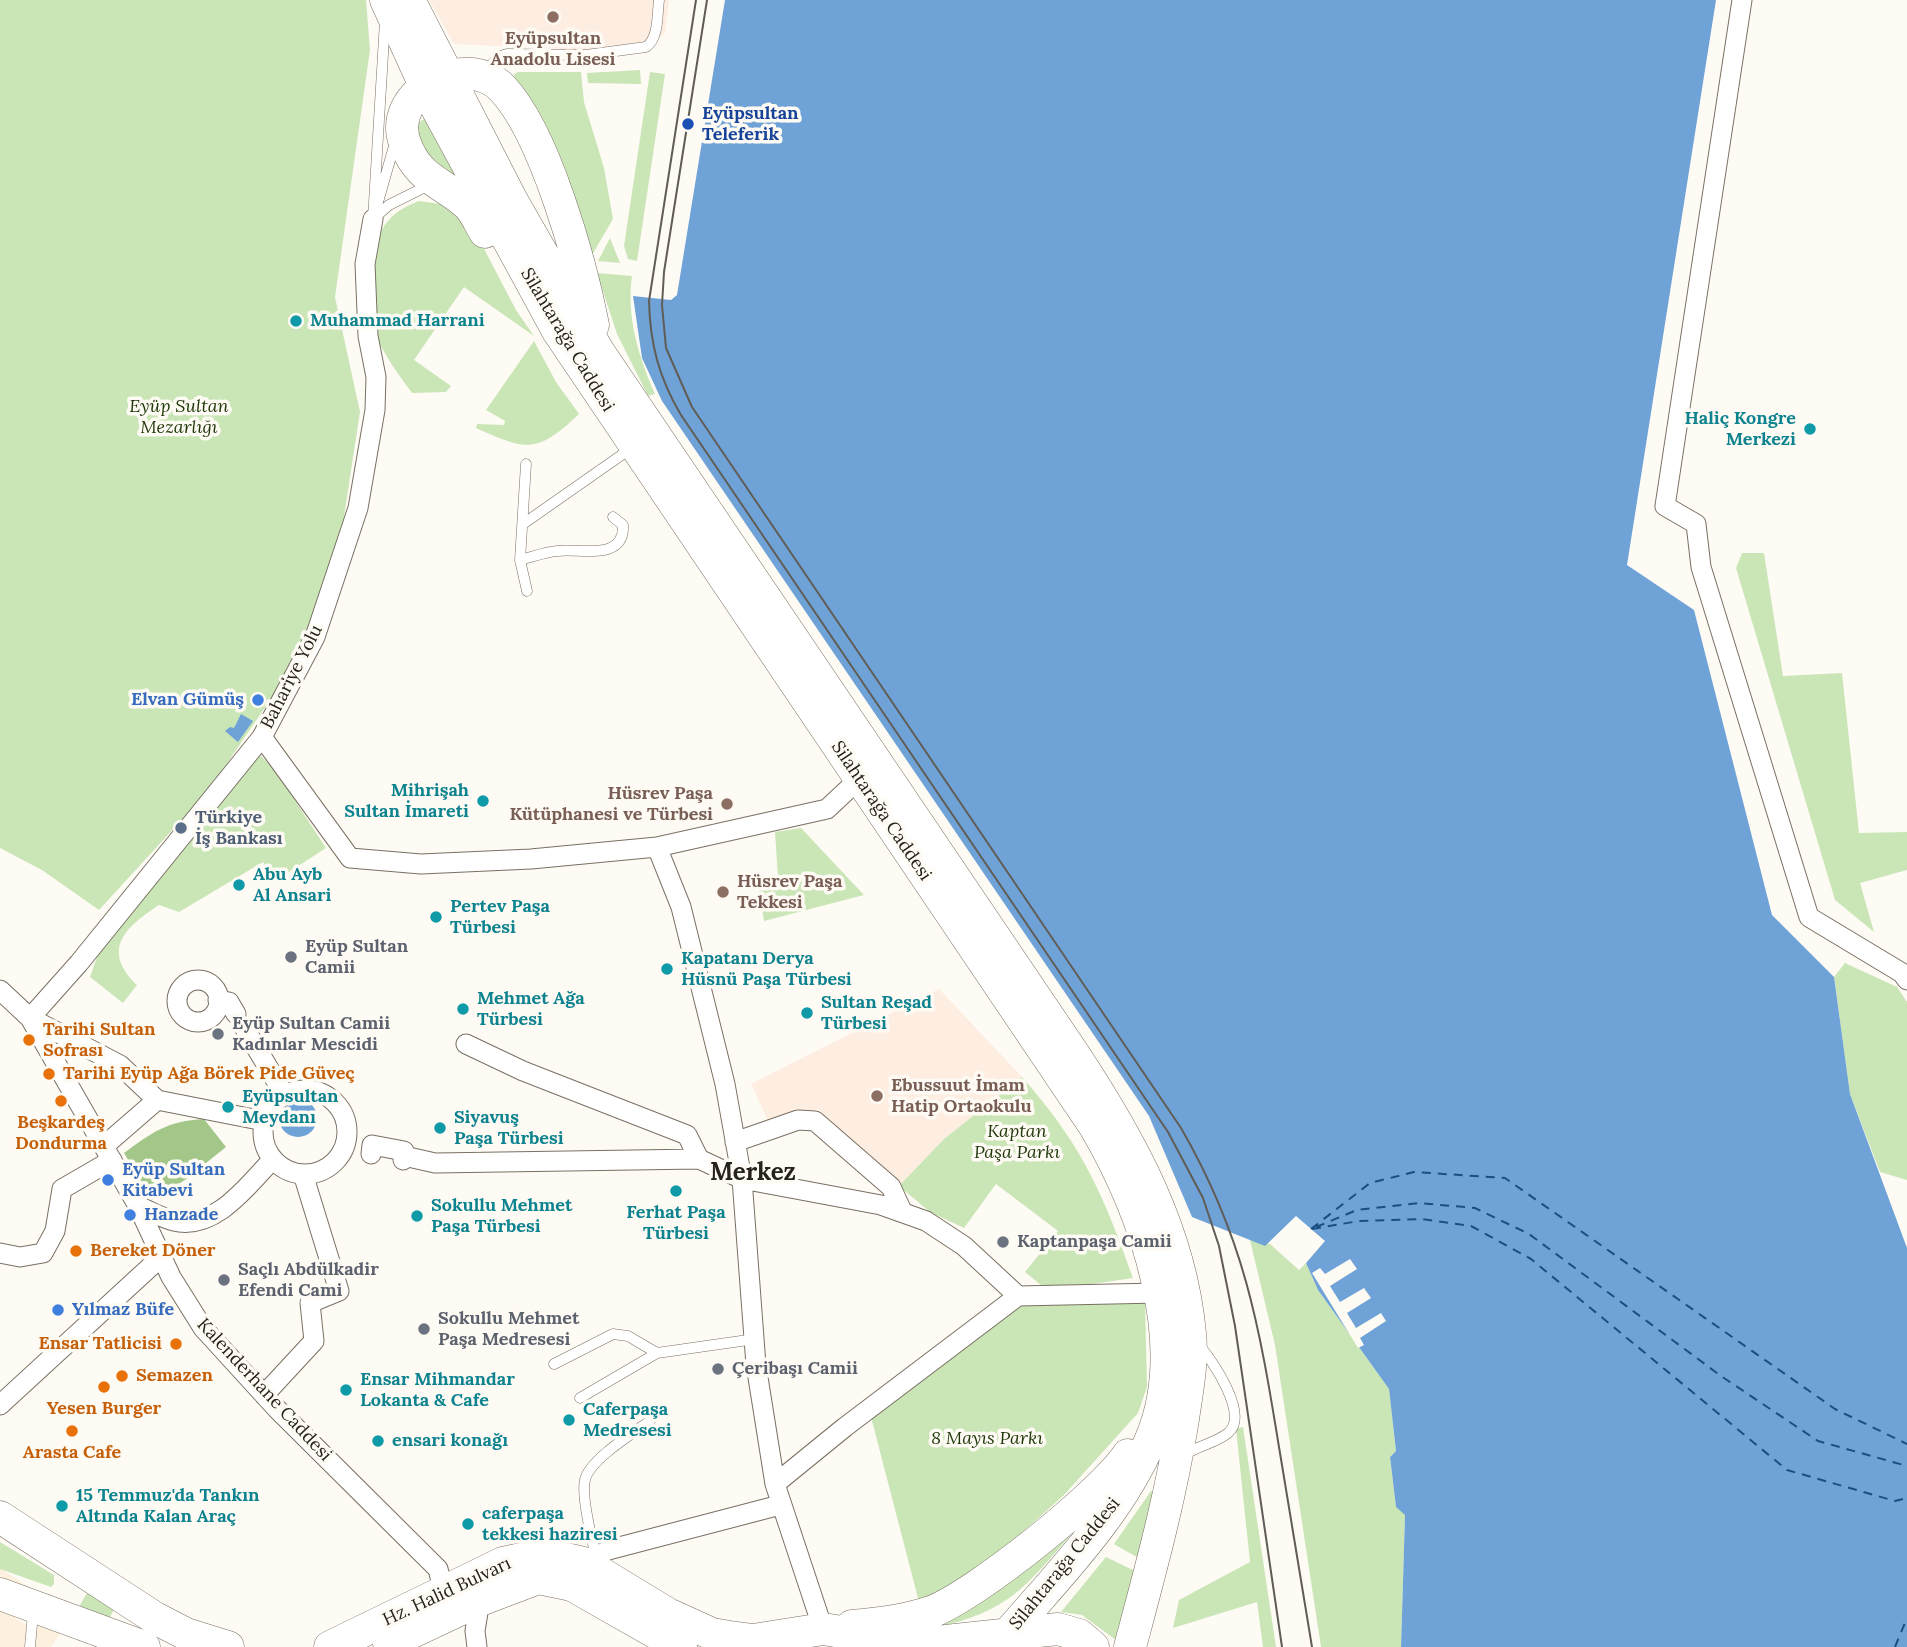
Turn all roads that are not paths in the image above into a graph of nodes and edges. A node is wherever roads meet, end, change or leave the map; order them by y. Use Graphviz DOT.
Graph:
graph roads {
  1 [pos="659,0"];
  2 [pos="1742,0"];
  3 [pos="394,2"];
  4 [pos="484,74"];
  5 [pos="436,83"];
  6 [pos="402,128"];
  7 [pos="433,183"];
  8 [pos="373,219"];
  9 [pos="533,288"];
  10 [pos="598,351"];
  11 [pos="633,447"];
  12 [pos="526,464"];
  13 [pos="613,517"];
  14 [pos="523,524"];
  15 [pos="520,560"];
  16 [pos="527,591"];
  17 [pos="262,737"];
  18 [pos="859,779"];
  19 [pos="657,847"];
  20 [pos="1905,975"];
  21 [pos="0,990"];
  22 [pos="218,1000"];
  23 [pos="30,1018"];
  24 [pos="466,1044"];
  25 [pos="284,1094"];
  26 [pos="157,1100"];
  27 [pos="264,1121"];
  28 [pos="735,1142"];
  29 [pos="346,1144"];
  30 [pos="108,1153"];
  31 [pos="699,1158"];
  32 [pos="273,1159"];
  33 [pos="303,1174"];
  34 [pos="742,1179"];
  35 [pos="138,1206"];
  36 [pos="902,1211"];
  37 [pos="0,1254"];
  38 [pos="161,1257"];
  39 [pos="1159,1293"];
  40 [pos="1018,1296"];
  41 [pos="1191,1335"];
  42 [pos="755,1339"];
  43 [pos="657,1353"];
  44 [pos="554,1364"];
  45 [pos="264,1395"];
  46 [pos="579,1398"];
  47 [pos="0,1405"];
  48 [pos="1161,1406"];
  49 [pos="650,1421"];
  50 [pos="1175,1462"];
  51 [pos="775,1485"];
  52 [pos="780,1504"];
  53 [pos="0,1517"];
  54 [pos="590,1560"];
  55 [pos="71,1564"];
  56 [pos="444,1593"];
  57 [pos="0,1594"];
  58 [pos="480,1600"];
  59 [pos="34,1605"];
  60 [pos="823,1629"];
  61 [pos="1002,1641"];
  62 [pos="30,1647"];
  63 [pos="144,1647"];
  64 [pos="228,1647"];
  65 [pos="330,1647"];
  66 [pos="382,1647"];
  67 [pos="477,1647"];
  68 [pos="681,1647"];
  69 [pos="1093,1647"];
  70 [pos="1130,1647"];
  1 -- 4 [label="lane"];
  2 -- 20 [label="street"];
  3 -- 5 [label="main road, Silahtarağa Caddesi"];
  3 -- 8 [label="lane"];
  4 -- 5 [label="main road"];
  4 -- 10 [label="main road"];
  5 -- 6 [label="main road"];
  5 -- 9 [label="main road, Silahtarağa Caddesi"];
  5 -- 10 [label="main road, Silahtarağa Caddesi"];
  6 -- 7 [label="main road"];
  6 -- 8 [label="lane"];
  7 -- 8 [label="lane"];
  7 -- 9 [label="main road"];
  8 -- 17 [label="street, Bahariye Yolu"];
  9 -- 11 [label="main road, Silahtarağa Caddesi"];
  10 -- 41 [label="main road, Silahtarağa Caddesi"];
  11 -- 14 [label="lane"];
  11 -- 18 [label="main road, Silahtarağa Caddesi"];
  12 -- 14 [label="lane"];
  13 -- 15 [label="lane"];
  14 -- 15 [label="lane"];
  15 -- 16 [label="lane"];
  17 -- 19 [label="street"];
  17 -- 23 [label="street, Bahariye Yolu"];
  18 -- 19 [label="street"];
  18 -- 39 [label="main road, Silahtarağa Caddesi"];
  19 -- 28 [label="street"];
  21 -- 23 [label="street"];
  22 -- 25 [label="street"];
  23 -- 26 [label="street"];
  23 -- 30 [label="street, Kalenderhane Caddesi"];
  24 -- 31 [label="street"];
  25 -- 27 [label="street"];
  25 -- 29 [label="street"];
  26 -- 27 [label="street"];
  26 -- 30 [label="street"];
  27 -- 32 [label="street"];
  28 -- 34 [label="street"];
  28 -- 36 [label="street"];
  29 -- 31 [label="street"];
  29 -- 33 [label="street"];
  30 -- 35 [label="street, Kalenderhane Caddesi"];
  30 -- 37 [label="street"];
  31 -- 34 [label="street"];
  32 -- 33 [label="street"];
  32 -- 35 [label="street"];
  33 -- 45 [label="street"];
  34 -- 36 [label="street"];
  34 -- 42 [label="street"];
  35 -- 38 [label="street, Kalenderhane Caddesi"];
  36 -- 40 [label="street"];
  38 -- 45 [label="street, Kalenderhane Caddesi"];
  38 -- 47 [label="street"];
  39 -- 40 [label="street"];
  39 -- 48 [label="main road, Silahtarağa Caddesi"];
  40 -- 51 [label="street"];
  41 -- 50 [label="main road, Silahtarağa Caddesi"];
  41 -- 50 [label="lane"];
  42 -- 43 [label="lane"];
  42 -- 51 [label="street"];
  43 -- 44 [label="lane"];
  43 -- 46 [label="lane"];
  45 -- 56 [label="street, Kalenderhane Caddesi"];
  48 -- 60 [label="main road"];
  48 -- 61 [label="main road, Silahtarağa Caddesi"];
  49 -- 54 [label="lane"];
  50 -- 70 [label="main road, Silahtarağa Caddesi"];
  51 -- 52 [label="street"];
  52 -- 54 [label="street"];
  52 -- 60 [label="street"];
  53 -- 55 [label="main road"];
  54 -- 56 [label="main road, Hz. Halid Bulvarı"];
  54 -- 60 [label="main road, Hz. Halid Bulvarı"];
  55 -- 59 [label="main road"];
  55 -- 64 [label="main road"];
  56 -- 65 [label="main road, Hz. Halid Bulvarı"];
  57 -- 59 [label="main road"];
  58 -- 66 [label="main road, Hz. Halid Bulvarı"];
  58 -- 67 [label="street"];
  58 -- 68 [label="main road, Hz. Halid Bulvarı"];
  59 -- 62 [label="lane"];
  59 -- 63 [label="main road"];
  60 -- 61 [label="main road, Hz. Halid Bulvarı"];
  61 -- 69 [label="main road, Hz. Halid Bulvarı"];
}
